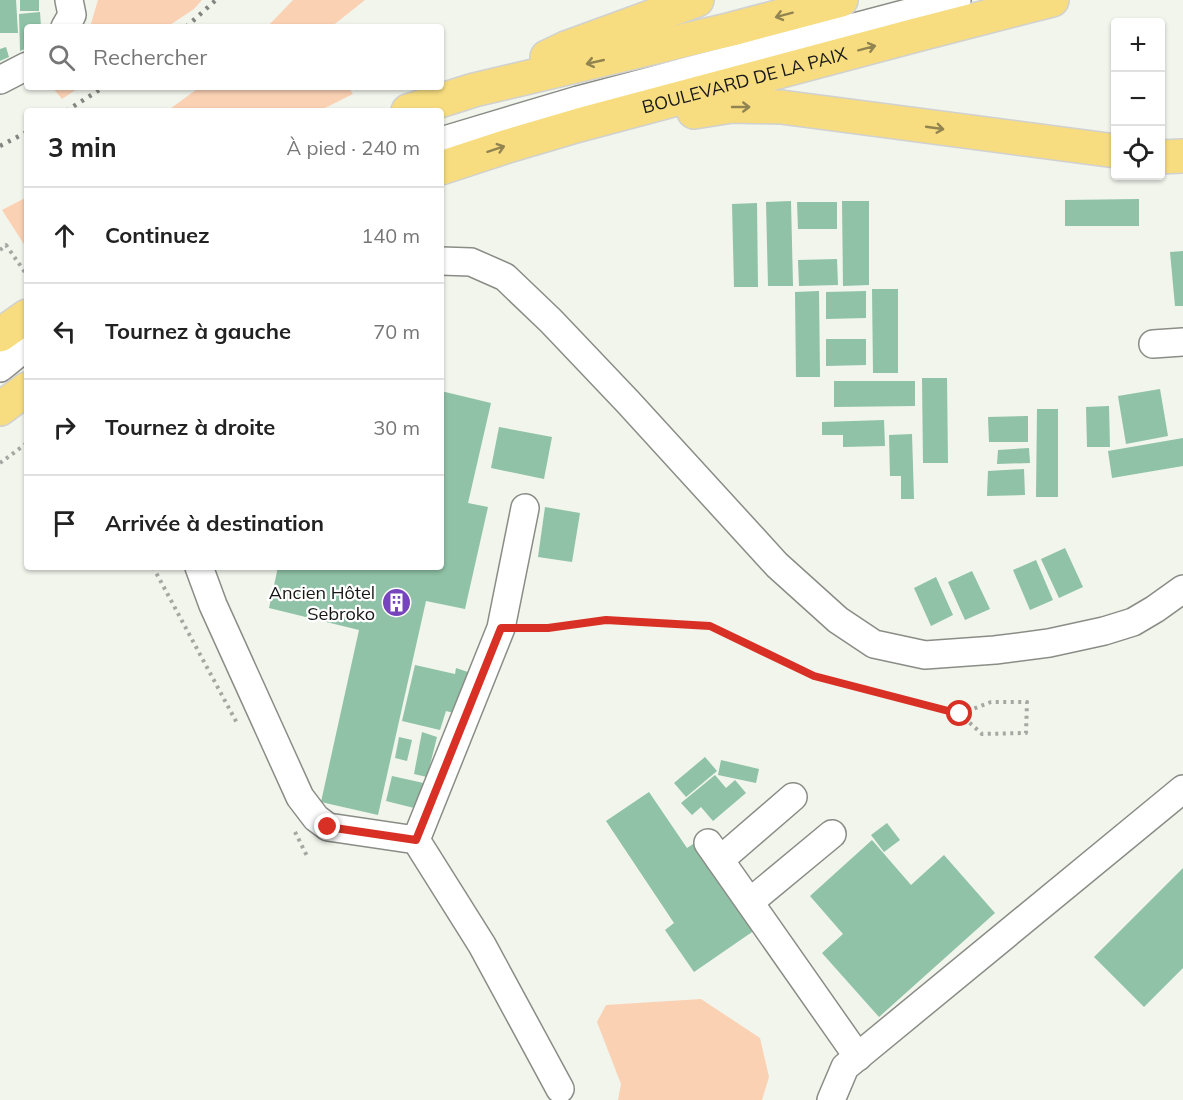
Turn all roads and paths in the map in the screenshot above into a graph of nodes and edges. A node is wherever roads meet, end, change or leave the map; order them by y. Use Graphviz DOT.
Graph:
graph roads {
  1 [pos="69,0"];
  2 [pos="697,0"];
  3 [pos="841,0"];
  4 [pos="957,0"];
  5 [pos="1052,0"];
  6 [pos="67,24"];
  7 [pos="24,68"];
  8 [pos="0,80"];
  9 [pos="474,90"];
  10 [pos="417,108"];
  11 [pos="579,125"];
  12 [pos="444,140"];
  13 [pos="1111,151"];
  14 [pos="1183,156"];
  15 [pos="1165,157"];
  16 [pos="444,167"];
  17 [pos="0,250"];
  18 [pos="444,261"];
  19 [pos="24,271"];
  20 [pos="24,318"];
  21 [pos="0,336"];
  22 [pos="1183,342"];
  23 [pos="1153,344"];
  24 [pos="24,348"];
  25 [pos="0,368"];
  26 [pos="24,391"];
  27 [pos="0,409"];
  28 [pos="24,445"];
  29 [pos="0,463"];
  30 [pos="525,508"];
  31 [pos="155,570"];
  32 [pos="200,570"];
  33 [pos="1183,590"];
  34 [pos="501,628"];
  35 [pos="960,714"];
  36 [pos="240,728"];
  37 [pos="1183,789"];
  38 [pos="793,797"];
  39 [pos="292,826"];
  40 [pos="832,834"];
  41 [pos="416,840"];
  42 [pos="307,856"];
  43 [pos="750,902"];
  44 [pos="858,1057"];
  45 [pos="560,1089"];
  46 [pos="831,1100"];
  1 -- 6 [label="street"];
  2 -- 9 [label="main road"];
  3 -- 9 [label="main road, one-way"];
  4 -- 12 [label="street, BOULEVARD DE LA PAIX"];
  11 -- 5 [label="main road, BOULEVARD DE LA PAIX, one-way"];
  7 -- 8 [label="street"];
  9 -- 10 [label="main road"];
  11 -- 13 [label="main road, one-way"];
  16 -- 11 [label="main road, BOULEVARD DE LA PAIX, one-way"];
  14 -- 15 [label="main road"];
  17 -- 19 [label="path"];
  18 -- 33 [label="street"];
  20 -- 21 [label="main road"];
  22 -- 23 [label="street"];
  24 -- 25 [label="street"];
  26 -- 27 [label="main road"];
  28 -- 29 [label="path"];
  30 -- 34 [label="street"];
  31 -- 36 [label="path"];
  32 -- 41 [label="street"];
  34 -- 35 [label="path"];
  34 -- 41 [label="street"];
  35 -- 35 [label="path"];
  37 -- 44 [label="street"];
  38 -- 43 [label="street"];
  39 -- 42 [label="path"];
  40 -- 43 [label="street"];
  41 -- 45 [label="street"];
  43 -- 44 [label="street"];
  44 -- 46 [label="street"];
}
